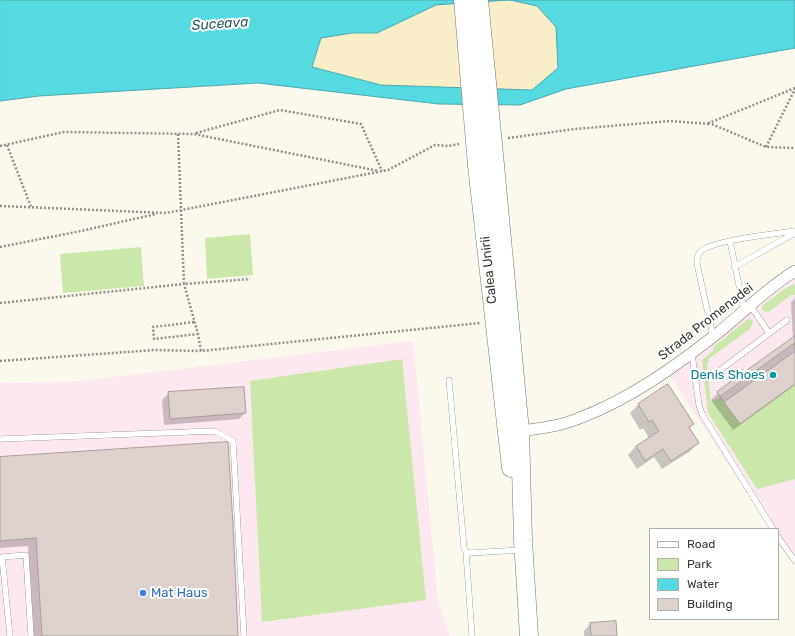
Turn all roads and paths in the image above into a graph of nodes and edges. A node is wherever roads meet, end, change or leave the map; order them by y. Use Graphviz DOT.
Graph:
graph roads {
  1 [pos="463,0"];
  2 [pos="479,0"];
  3 [pos="795,89"];
  4 [pos="710,124"];
  5 [pos="178,134"];
  6 [pos="194,134"];
  7 [pos="508,138"];
  8 [pos="7,144"];
  9 [pos="462,144"];
  10 [pos="0,146"];
  11 [pos="766,147"];
  12 [pos="795,148"];
  13 [pos="486,166"];
  14 [pos="382,171"];
  15 [pos="0,206"];
  16 [pos="31,207"];
  17 [pos="181,210"];
  18 [pos="161,213"];
  19 [pos="795,232"];
  20 [pos="730,241"];
  21 [pos="0,247"];
  22 [pos="734,267"];
  23 [pos="795,271"];
  24 [pos="250,279"];
  25 [pos="184,284"];
  26 [pos="0,303"];
  27 [pos="747,308"];
  28 [pos="787,320"];
  29 [pos="495,321"];
  30 [pos="194,322"];
  31 [pos="769,333"];
  32 [pos="198,334"];
  33 [pos="713,336"];
  34 [pos="201,351"];
  35 [pos="692,354"];
  36 [pos="0,361"];
  37 [pos="715,374"];
  38 [pos="449,380"];
  39 [pos="513,432"];
  40 [pos="0,439"];
  41 [pos="772,528"];
  42 [pos="779,538"];
  43 [pos="523,545"];
  44 [pos="466,552"];
  45 [pos="795,561"];
  46 [pos="10,636"];
  47 [pos="31,636"];
  48 [pos="244,636"];
  49 [pos="472,636"];
  50 [pos="529,636"];
  1 -- 13 [label="main road, Calea Unirii, bridge"];
  2 -- 13 [label="main road, Calea Unirii, bridge"];
  3 -- 4 [label="path"];
  3 -- 11 [label="path"];
  4 -- 7 [label="path"];
  4 -- 11 [label="path"];
  5 -- 6 [label="path"];
  5 -- 8 [label="path"];
  5 -- 17 [label="path"];
  6 -- 14 [label="path"];
  6 -- 14 [label="path"];
  8 -- 10 [label="path"];
  8 -- 16 [label="path"];
  9 -- 14 [label="path"];
  11 -- 12 [label="path"];
  13 -- 29 [label="main road, Calea Unirii"];
  13 -- 39 [label="main road, Calea Unirii"];
  14 -- 17 [label="path"];
  15 -- 16 [label="path"];
  16 -- 18 [label="path"];
  17 -- 18 [label="path"];
  17 -- 25 [label="path"];
  18 -- 21 [label="path"];
  19 -- 20 [label="lane"];
  19 -- 22 [label="lane"];
  20 -- 22 [label="lane"];
  20 -- 33 [label="lane"];
  22 -- 27 [label="lane"];
  23 -- 27 [label="street, Strada Promenadei"];
  24 -- 25 [label="path"];
  25 -- 26 [label="path"];
  25 -- 30 [label="path"];
  27 -- 31 [label="lane"];
  27 -- 33 [label="street, Strada Promenadei"];
  28 -- 31 [label="lane"];
  29 -- 34 [label="path"];
  29 -- 39 [label="main road, Calea Unirii"];
  30 -- 32 [label="path"];
  30 -- 32 [label="path"];
  31 -- 37 [label="lane"];
  32 -- 34 [label="path"];
  33 -- 35 [label="street, Strada Promenadei"];
  34 -- 36 [label="path"];
  35 -- 39 [label="street, Strada Promenadei"];
  35 -- 41 [label="lane"];
  38 -- 44 [label="lane"];
  39 -- 43 [label="main road, Calea Unirii"];
  40 -- 48 [label="lane"];
  42 -- 45 [label="lane"];
  43 -- 44 [label="lane"];
  43 -- 50 [label="main road, Calea Unirii"];
  44 -- 49 [label="lane"];
  46 -- 47 [label="lane"];
}
